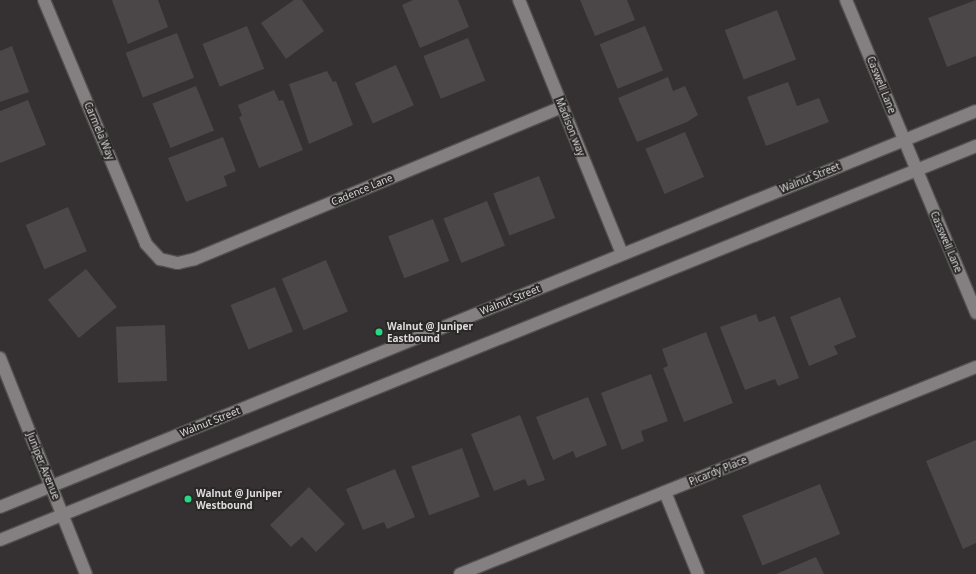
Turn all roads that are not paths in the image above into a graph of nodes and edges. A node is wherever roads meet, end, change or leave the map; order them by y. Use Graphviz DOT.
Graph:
graph roads {
  1 [pos="44,0"];
  2 [pos="519,0"];
  3 [pos="846,0"];
  4 [pos="562,107"];
  5 [pos="976,111"];
  6 [pos="903,140"];
  7 [pos="976,146"];
  8 [pos="916,170"];
  9 [pos="622,254"];
  10 [pos="160,259"];
  11 [pos="976,313"];
  12 [pos="0,358"];
  13 [pos="976,367"];
  14 [pos="52,487"];
  15 [pos="665,492"];
  16 [pos="0,507"];
  17 [pos="63,515"];
  18 [pos="0,540"];
  19 [pos="86,574"];
  20 [pos="460,574"];
  21 [pos="698,574"];
  1 -- 10 [label="street, Carmela Way"];
  2 -- 4 [label="street, Madison way"];
  3 -- 6 [label="street, Caswell Lane"];
  4 -- 9 [label="street, Madison way"];
  4 -- 10 [label="street, Cadence Lane"];
  5 -- 6 [label="street, Walnut Street"];
  6 -- 8 [label="street, Caswell Lane"];
  6 -- 9 [label="street, Walnut Street"];
  7 -- 8 [label="street"];
  8 -- 11 [label="street, Casswell Lane"];
  8 -- 17 [label="street"];
  9 -- 14 [label="street, Walnut Street"];
  12 -- 14 [label="street, Juniper Avenue"];
  13 -- 15 [label="street, Picardy Place"];
  14 -- 16 [label="street, Walnut Street"];
  14 -- 17 [label="street, Juniper Avenue"];
  15 -- 20 [label="street, Picardy Place"];
  15 -- 21 [label="street"];
  17 -- 18 [label="street"];
  17 -- 19 [label="street, Juniper Avenue"];
}
